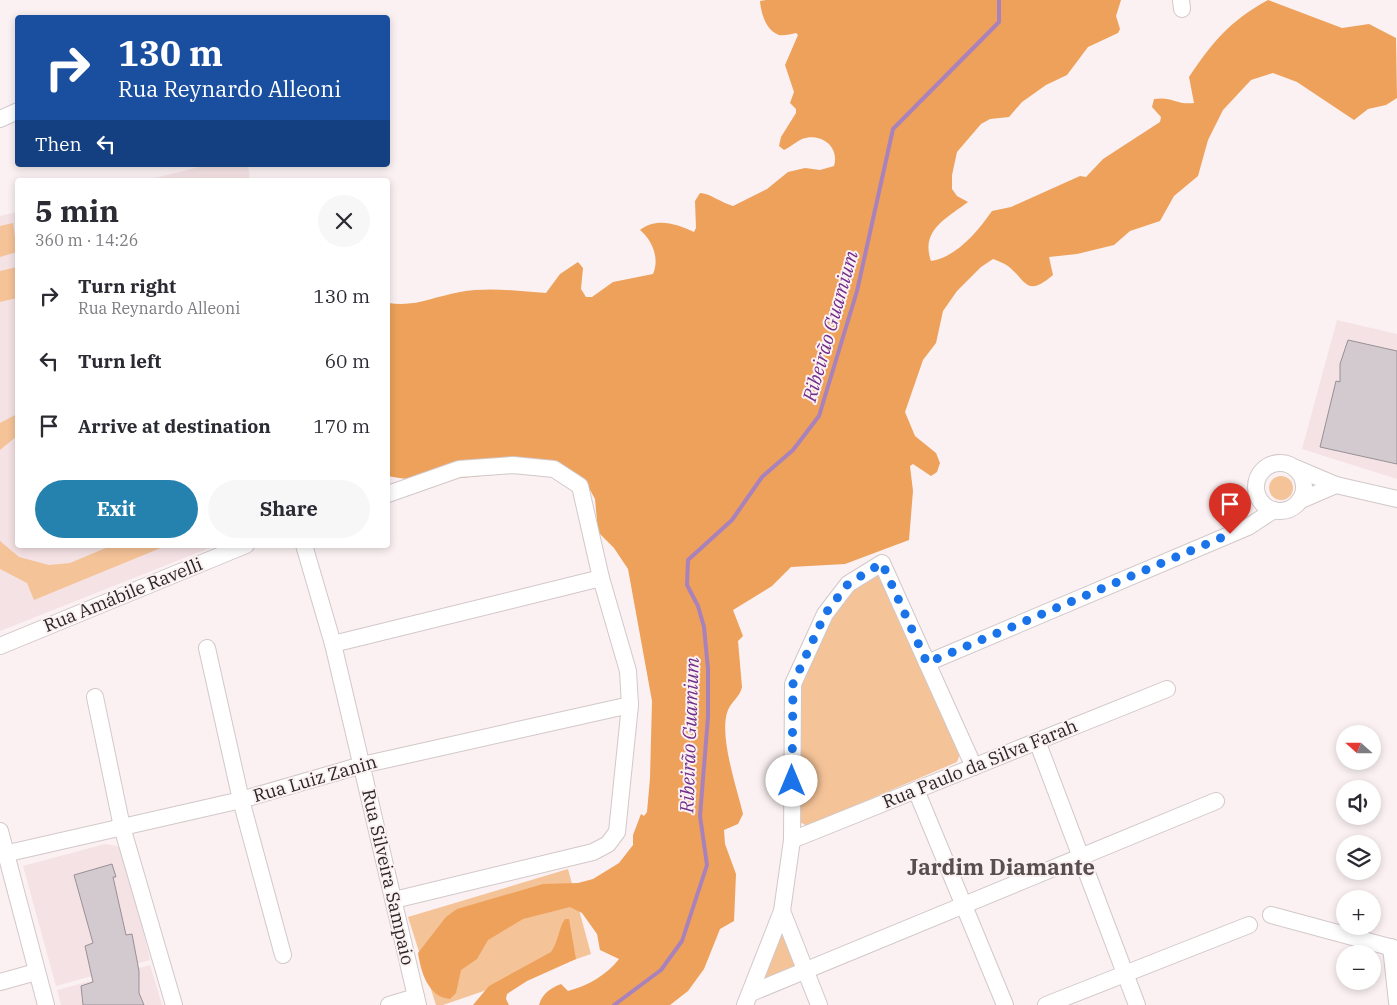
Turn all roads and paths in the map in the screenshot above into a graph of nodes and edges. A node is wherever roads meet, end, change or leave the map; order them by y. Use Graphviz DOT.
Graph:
graph roads {
  1 [pos="15,112"];
  2 [pos="0,119"];
  3 [pos="1296,468"];
  4 [pos="1336,485"];
  5 [pos="390,493"];
  6 [pos="1259,498"];
  7 [pos="1397,498"];
  8 [pos="1299,501"];
  9 [pos="1274,510"];
  10 [pos="1248,526"];
  11 [pos="239,548"];
  12 [pos="305,548"];
  13 [pos="601,578"];
  14 [pos="333,644"];
  15 [pos="0,646"];
  16 [pos="207,648"];
  17 [pos="927,663"];
  18 [pos="1167,689"];
  19 [pos="95,697"];
  20 [pos="630,705"];
  21 [pos="1037,741"];
  22 [pos="362,765"];
  23 [pos="974,767"];
  24 [pos="916,790"];
  25 [pos="241,800"];
  26 [pos="1216,801"];
  27 [pos="122,827"];
  28 [pos="0,831"];
  29 [pos="792,840"];
  30 [pos="3,855"];
  31 [pos="1081,857"];
  32 [pos="394,900"];
  33 [pos="964,905"];
  34 [pos="782,910"];
  35 [pos="1271,915"];
  36 [pos="1249,925"];
  37 [pos="1394,948"];
  38 [pos="283,955"];
  39 [pos="806,971"];
  40 [pos="36,972"];
  41 [pos="1125,974"];
  42 [pos="0,982"];
  43 [pos="748,999"];
  44 [pos="417,1001"];
  45 [pos="1397,1002"];
  46 [pos="46,1005"];
  47 [pos="174,1005"];
  48 [pos="389,1005"];
  49 [pos="819,1005"];
  50 [pos="1005,1005"];
  51 [pos="1046,1005"];
  52 [pos="1137,1005"];
  1 -- 2 [label="street"];
  3 -- 4 [label="street"];
  3 -- 6 [label="street"];
  3 -- 8 [label="street"];
  4 -- 7 [label="street"];
  4 -- 8 [label="street"];
  5 -- 13 [label="street"];
  6 -- 9 [label="street"];
  6 -- 10 [label="street"];
  8 -- 9 [label="street"];
  9 -- 10 [label="street"];
  10 -- 17 [label="street"];
  11 -- 15 [label="street, Rua Amábile Ravelli"];
  12 -- 14 [label="street, Rua Silveira Sampaio"];
  13 -- 14 [label="street"];
  13 -- 20 [label="street"];
  14 -- 22 [label="street, Rua Silveira Sampaio"];
  16 -- 25 [label="street"];
  17 -- 23 [label="street"];
  17 -- 29 [label="street"];
  18 -- 21 [label="street, Rua Paulo da Silva Farah"];
  19 -- 27 [label="street"];
  20 -- 22 [label="street, Rua Luiz Zanin"];
  20 -- 32 [label="street"];
  21 -- 23 [label="street, Rua Paulo da Silva Farah"];
  21 -- 31 [label="street"];
  22 -- 25 [label="street, Rua Luiz Zanin"];
  22 -- 32 [label="street, Rua Silveira Sampaio"];
  23 -- 24 [label="street, Rua Paulo da Silva Farah"];
  24 -- 29 [label="street, Rua Paulo da Silva Farah"];
  24 -- 33 [label="street"];
  25 -- 27 [label="street, Rua Luiz Zanin"];
  25 -- 38 [label="street"];
  26 -- 31 [label="street"];
  27 -- 30 [label="street, Rua Luiz Zanin"];
  27 -- 47 [label="street"];
  28 -- 30 [label="street"];
  29 -- 34 [label="street"];
  30 -- 40 [label="street"];
  31 -- 33 [label="street"];
  31 -- 41 [label="street"];
  32 -- 44 [label="street, Rua Silveira Sampaio"];
  33 -- 39 [label="street"];
  33 -- 50 [label="street"];
  34 -- 39 [label="street"];
  34 -- 43 [label="street"];
  35 -- 37 [label="street"];
  36 -- 41 [label="street"];
  37 -- 45 [label="street"];
  39 -- 43 [label="street"];
  39 -- 49 [label="street"];
  40 -- 42 [label="street"];
  40 -- 46 [label="street"];
  41 -- 51 [label="street"];
  41 -- 52 [label="street"];
  44 -- 48 [label="street"];
}
